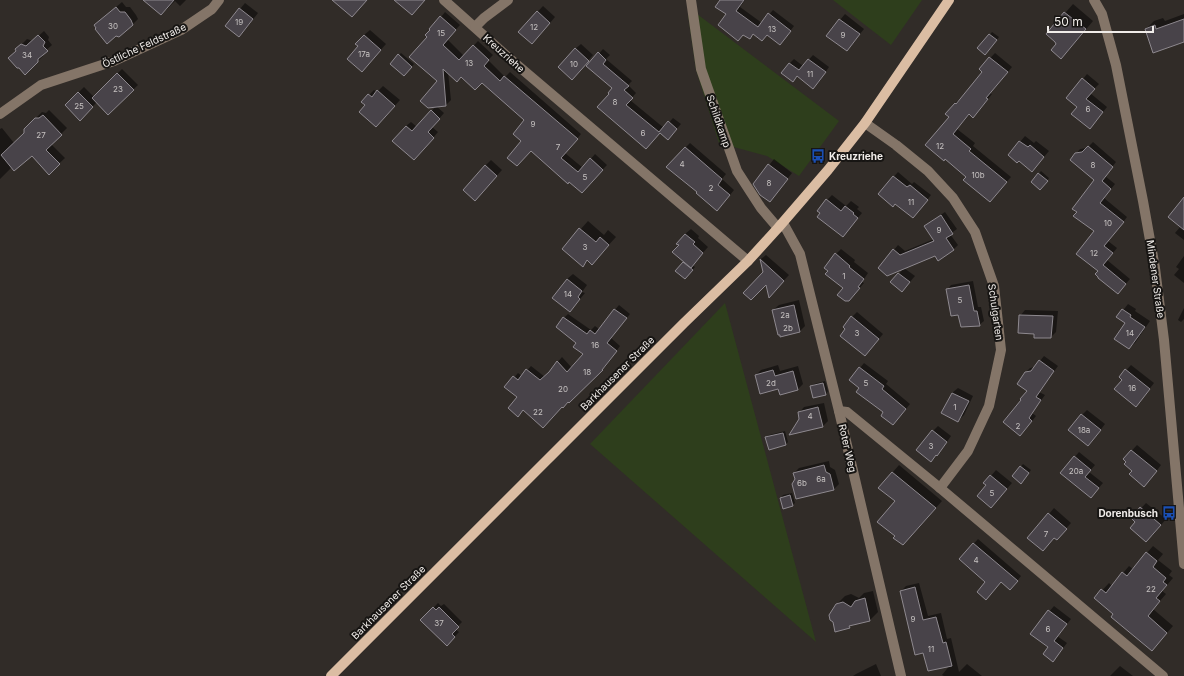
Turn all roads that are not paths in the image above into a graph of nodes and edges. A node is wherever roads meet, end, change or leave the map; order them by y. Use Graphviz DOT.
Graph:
graph roads {
  1 [pos="219,0"];
  2 [pos="444,0"];
  3 [pos="508,0"];
  4 [pos="691,0"];
  5 [pos="949,0"];
  6 [pos="1094,0"];
  7 [pos="475,27"];
  8 [pos="0,114"];
  9 [pos="865,122"];
  10 [pos="781,226"];
  11 [pos="748,261"];
  12 [pos="839,411"];
  13 [pos="940,488"];
  14 [pos="1184,564"];
  15 [pos="331,676"];
  16 [pos="901,676"];
  17 [pos="1163,676"];
  1 -- 8 [label="street, Östliche Feldstraße"];
  2 -- 7 [label="street, Kreuzriehe"];
  3 -- 7 [label="street"];
  4 -- 10 [label="street, Schildkamp"];
  5 -- 9 [label="main road, Barkhausener Straße"];
  6 -- 14 [label="street, Mindener Straße"];
  7 -- 11 [label="street, Kreuzriehe"];
  9 -- 10 [label="main road, Barkhausener Straße"];
  9 -- 13 [label="street, Schulgarten"];
  10 -- 11 [label="main road, Barkhausener Straße"];
  10 -- 12 [label="street, Roter Weg"];
  11 -- 15 [label="main road, Barkhausener Straße"];
  12 -- 13 [label="street"];
  12 -- 16 [label="street, Roter Weg"];
  13 -- 17 [label="street"];
}
